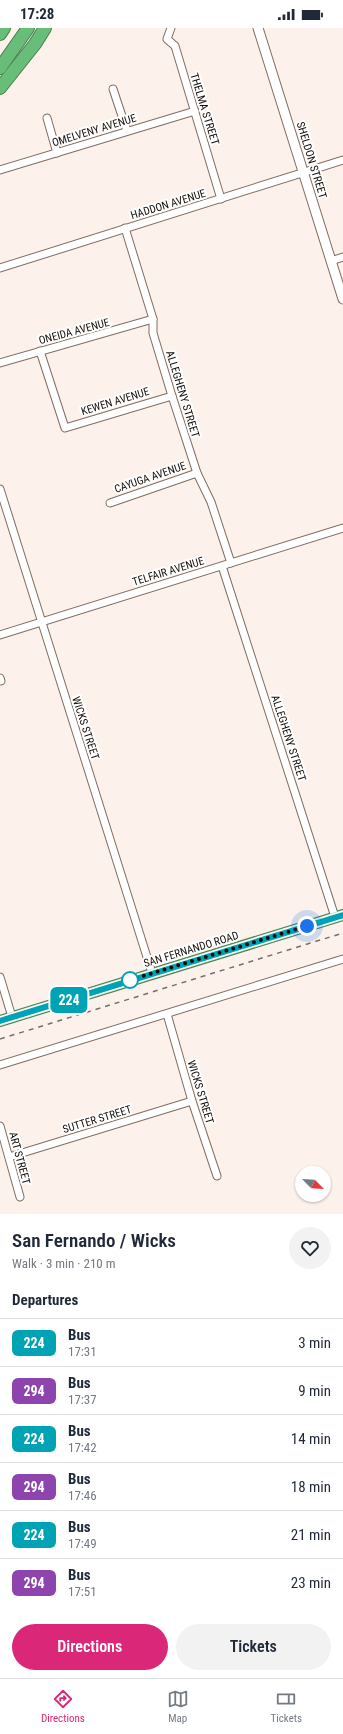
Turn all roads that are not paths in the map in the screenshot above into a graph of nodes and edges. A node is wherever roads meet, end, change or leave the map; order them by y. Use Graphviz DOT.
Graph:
graph roads {
  1 [pos="4,28"];
  2 [pos="28,28"];
  3 [pos="45,28"];
  4 [pos="171,28"];
  5 [pos="258,28"];
  6 [pos="0,34"];
  7 [pos="0,68"];
  8 [pos="0,88"];
  9 [pos="113,89"];
  10 [pos="194,111"];
  11 [pos="47,118"];
  12 [pos="127,131"];
  13 [pos="57,153"];
  14 [pos="343,160"];
  15 [pos="0,170"];
  16 [pos="303,173"];
  17 [pos="221,199"];
  18 [pos="125,228"];
  19 [pos="343,257"];
  20 [pos="331,260"];
  21 [pos="0,268"];
  22 [pos="343,299"];
  23 [pos="153,319"];
  24 [pos="40,351"];
  25 [pos="0,363"];
  26 [pos="172,396"];
  27 [pos="197,473"];
  28 [pos="0,489"];
  29 [pos="110,503"];
  30 [pos="343,528"];
  31 [pos="231,563"];
  32 [pos="222,566"];
  33 [pos="41,622"];
  34 [pos="0,635"];
  35 [pos="339,916"];
  36 [pos="343,959"];
  37 [pos="152,973"];
  38 [pos="0,978"];
  39 [pos="167,1014"];
  40 [pos="12,1017"];
  41 [pos="0,1021"];
  42 [pos="0,1065"];
  43 [pos="192,1101"];
  44 [pos="0,1126"];
  45 [pos="9,1157"];
  46 [pos="217,1176"];
  47 [pos="20,1197"];
  1 -- 6 [label="highway"];
  2 -- 7 [label="highway"];
  3 -- 8 [label="highway"];
  4 -- 10 [label="street, THELMA STREET"];
  5 -- 16 [label="main road, SHELDON STREET"];
  9 -- 12 [label="street"];
  10 -- 12 [label="street, OMELVENY AVENUE"];
  10 -- 17 [label="street, THELMA STREET"];
  11 -- 13 [label="street"];
  12 -- 13 [label="street, OMELVENY AVENUE"];
  13 -- 15 [label="street, OMELVENY AVENUE"];
  14 -- 16 [label="street, HADDON AVENUE"];
  16 -- 17 [label="street, HADDON AVENUE"];
  16 -- 20 [label="main road, SHELDON STREET"];
  17 -- 18 [label="street, HADDON AVENUE"];
  18 -- 21 [label="street, HADDON AVENUE"];
  18 -- 23 [label="street, ALLEGHENY STREET"];
  19 -- 20 [label="street"];
  20 -- 22 [label="main road, SHELDON STREET"];
  23 -- 24 [label="street, ONEIDA AVENUE"];
  23 -- 26 [label="street, ALLEGHENY STREET"];
  24 -- 25 [label="street, ONEIDA AVENUE"];
  24 -- 26 [label="street, KEWEN AVENUE"];
  26 -- 27 [label="street, ALLEGHENY STREET"];
  27 -- 29 [label="street, CAYUGA AVENUE"];
  27 -- 31 [label="street, ALLEGHENY STREET"];
  28 -- 33 [label="street, WICKS STREET"];
  30 -- 31 [label="street, TELFAIR AVENUE"];
  31 -- 32 [label="street, TELFAIR AVENUE"];
  32 -- 33 [label="street, TELFAIR AVENUE"];
  32 -- 35 [label="street, ALLEGHENY STREET"];
  33 -- 34 [label="street, TELFAIR AVENUE"];
  33 -- 37 [label="street, WICKS STREET"];
  35 -- 37 [label="main road, SAN FERNANDO ROAD"];
  36 -- 39 [label="street"];
  37 -- 40 [label="main road, SAN FERNANDO ROAD"];
  38 -- 40 [label="street"];
  39 -- 42 [label="street"];
  39 -- 43 [label="street, WICKS STREET"];
  40 -- 41 [label="main road, SAN FERNANDO ROAD"];
  43 -- 45 [label="street, SUTTER STREET"];
  43 -- 46 [label="street, WICKS STREET"];
  44 -- 45 [label="street, ART STREET"];
  45 -- 47 [label="street, ART STREET"];
}
